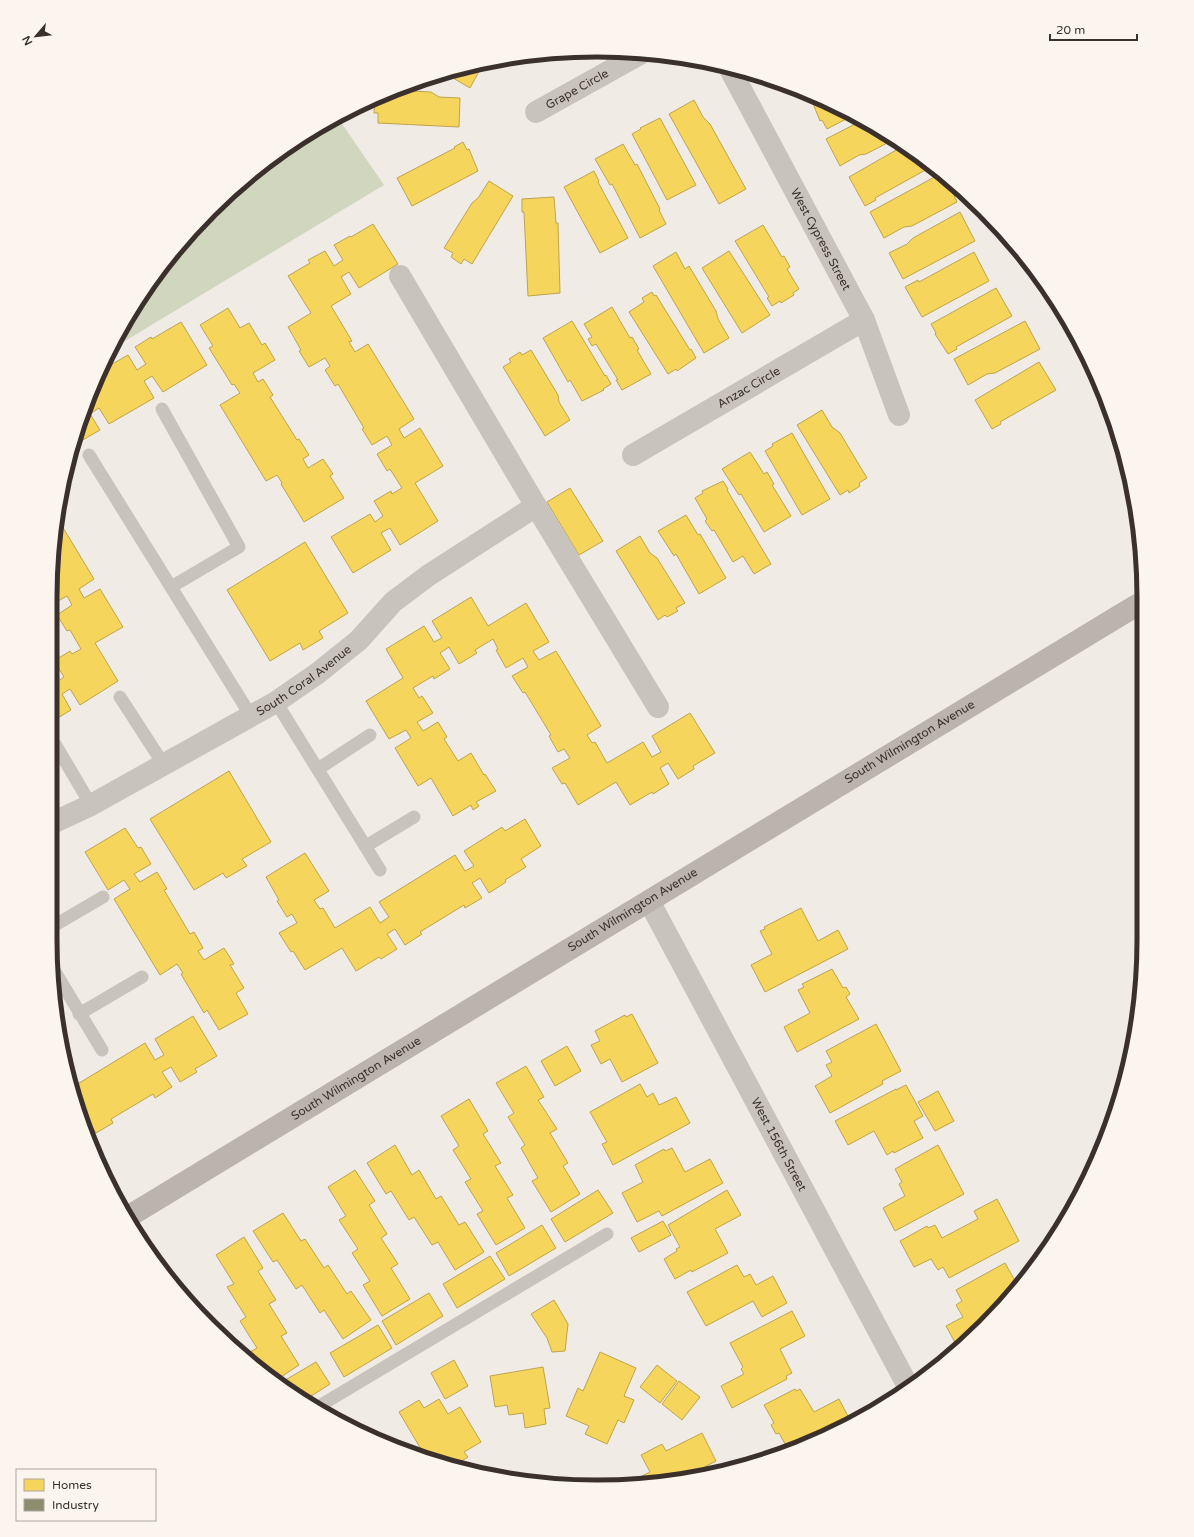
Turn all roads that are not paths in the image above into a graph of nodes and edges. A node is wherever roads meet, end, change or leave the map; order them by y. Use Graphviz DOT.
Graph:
graph roads {
  1 [pos="633,58"];
  2 [pos="733,74"];
  3 [pos="536,112"];
  4 [pos="400,276"];
  5 [pos="864,320"];
  6 [pos="162,409"];
  7 [pos="899,415"];
  8 [pos="89,455"];
  9 [pos="633,455"];
  10 [pos="536,506"];
  11 [pos="171,587"];
  12 [pos="1137,605"];
  13 [pos="120,697"];
  14 [pos="276,702"];
  15 [pos="658,707"];
  16 [pos="252,716"];
  17 [pos="370,735"];
  18 [pos="57,747"];
  19 [pos="164,765"];
  20 [pos="318,769"];
  21 [pos="91,806"];
  22 [pos="414,817"];
  23 [pos="57,821"];
  24 [pos="366,846"];
  25 [pos="380,870"];
  26 [pos="103,897"];
  27 [pos="649,901"];
  28 [pos="57,924"];
  29 [pos="58,977"];
  30 [pos="142,978"];
  31 [pos="80,1014"];
  32 [pos="102,1050"];
  33 [pos="132,1214"];
  34 [pos="607,1234"];
  35 [pos="906,1382"];
  36 [pos="322,1405"];
  1 -- 3 [label="street, Grape Circle"];
  2 -- 5 [label="street, West Cypress Street"];
  4 -- 10 [label="street"];
  5 -- 7 [label="street, West Cypress Street"];
  5 -- 9 [label="street, Anzac Circle"];
  6 -- 11 [label="lane"];
  8 -- 11 [label="lane"];
  10 -- 14 [label="street, South Coral Avenue"];
  10 -- 15 [label="street"];
  11 -- 16 [label="lane"];
  12 -- 27 [label="main road, South Wilmington Avenue"];
  13 -- 19 [label="lane"];
  14 -- 16 [label="street, South Coral Avenue"];
  14 -- 20 [label="lane"];
  16 -- 19 [label="street, South Coral Avenue"];
  17 -- 20 [label="lane"];
  18 -- 21 [label="lane"];
  19 -- 21 [label="street, South Coral Avenue"];
  20 -- 24 [label="lane"];
  21 -- 23 [label="street, South Coral Avenue"];
  22 -- 24 [label="lane"];
  24 -- 25 [label="lane"];
  26 -- 28 [label="lane"];
  27 -- 33 [label="main road, South Wilmington Avenue"];
  27 -- 35 [label="street, West 156th Street"];
  29 -- 31 [label="lane"];
  30 -- 31 [label="lane"];
  31 -- 32 [label="lane"];
  34 -- 36 [label="lane"];
}
